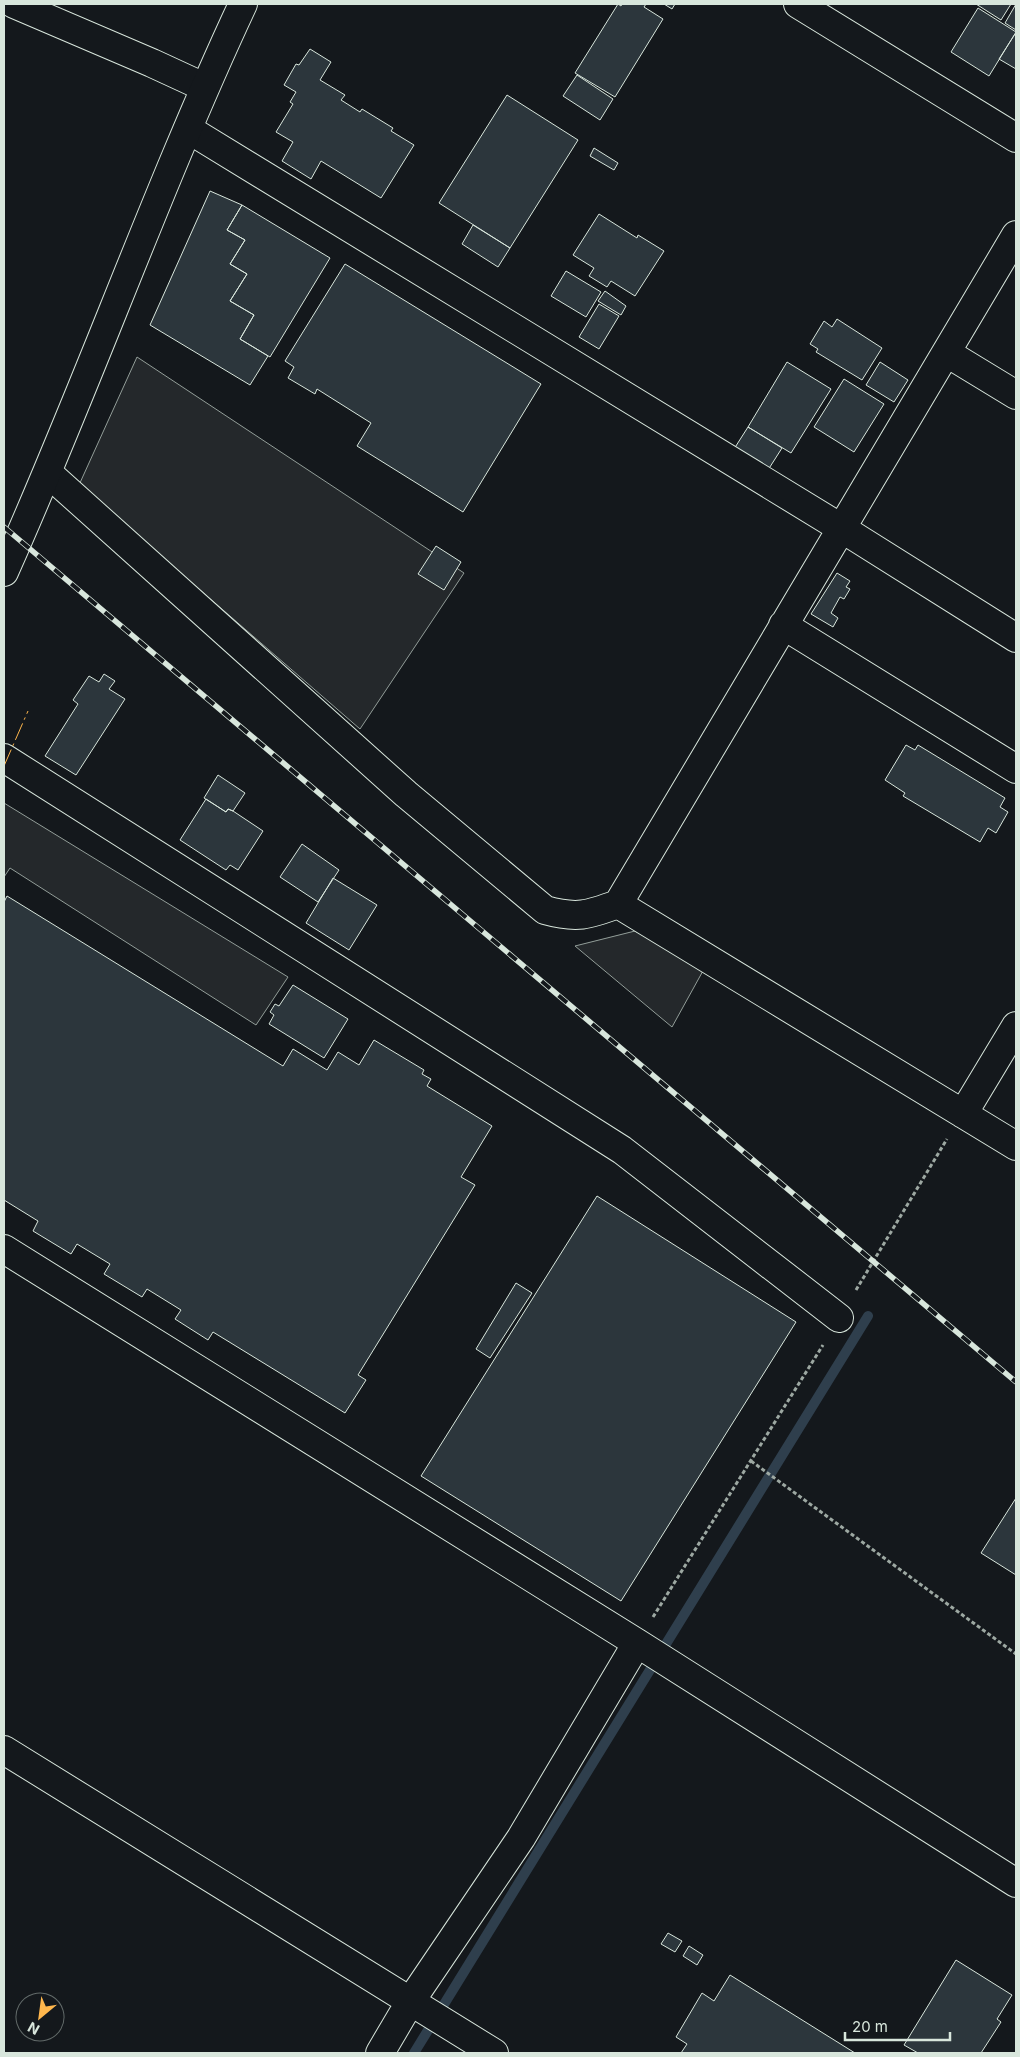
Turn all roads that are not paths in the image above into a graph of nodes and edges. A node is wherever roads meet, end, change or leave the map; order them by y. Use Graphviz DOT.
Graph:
graph roads {
  1 [pos="14,4"];
  2 [pos="242,4"];
  3 [pos="798,4"];
  4 [pos="204,88"];
  5 [pos="188,129"];
  6 [pos="1016,138"];
  7 [pos="1016,235"];
  8 [pos="947,353"];
  9 [pos="1016,395"];
  10 [pos="48,473"];
  11 [pos="841,528"];
  12 [pos="4,572"];
  13 [pos="783,625"];
  14 [pos="1016,638"];
  15 [pos="4,758"];
  16 [pos="1016,769"];
  17 [pos="618,904"];
  18 [pos="1016,1026"];
  19 [pos="963,1114"];
  20 [pos="1016,1146"];
  21 [pos="4,1249"];
  22 [pos="839,1318"];
  23 [pos="637,1643"];
  24 [pos="4,1750"];
  25 [pos="1016,1883"];
  26 [pos="410,2002"];
  27 [pos="380,2053"];
  28 [pos="494,2053"];
  1 -- 4 [label="street"];
  2 -- 4 [label="street"];
  3 -- 6 [label="street"];
  4 -- 5 [label="street"];
  5 -- 10 [label="street"];
  5 -- 11 [label="street"];
  7 -- 8 [label="street"];
  8 -- 9 [label="street"];
  8 -- 11 [label="street"];
  10 -- 12 [label="street"];
  10 -- 17 [label="street"];
  11 -- 13 [label="street"];
  11 -- 14 [label="street"];
  13 -- 16 [label="street"];
  13 -- 17 [label="street"];
  15 -- 22 [label="street"];
  17 -- 19 [label="street"];
  18 -- 19 [label="street"];
  19 -- 20 [label="street"];
  21 -- 23 [label="street"];
  23 -- 25 [label="street"];
  23 -- 26 [label="street"];
  24 -- 26 [label="street"];
  26 -- 27 [label="street"];
  26 -- 28 [label="street"];
}
